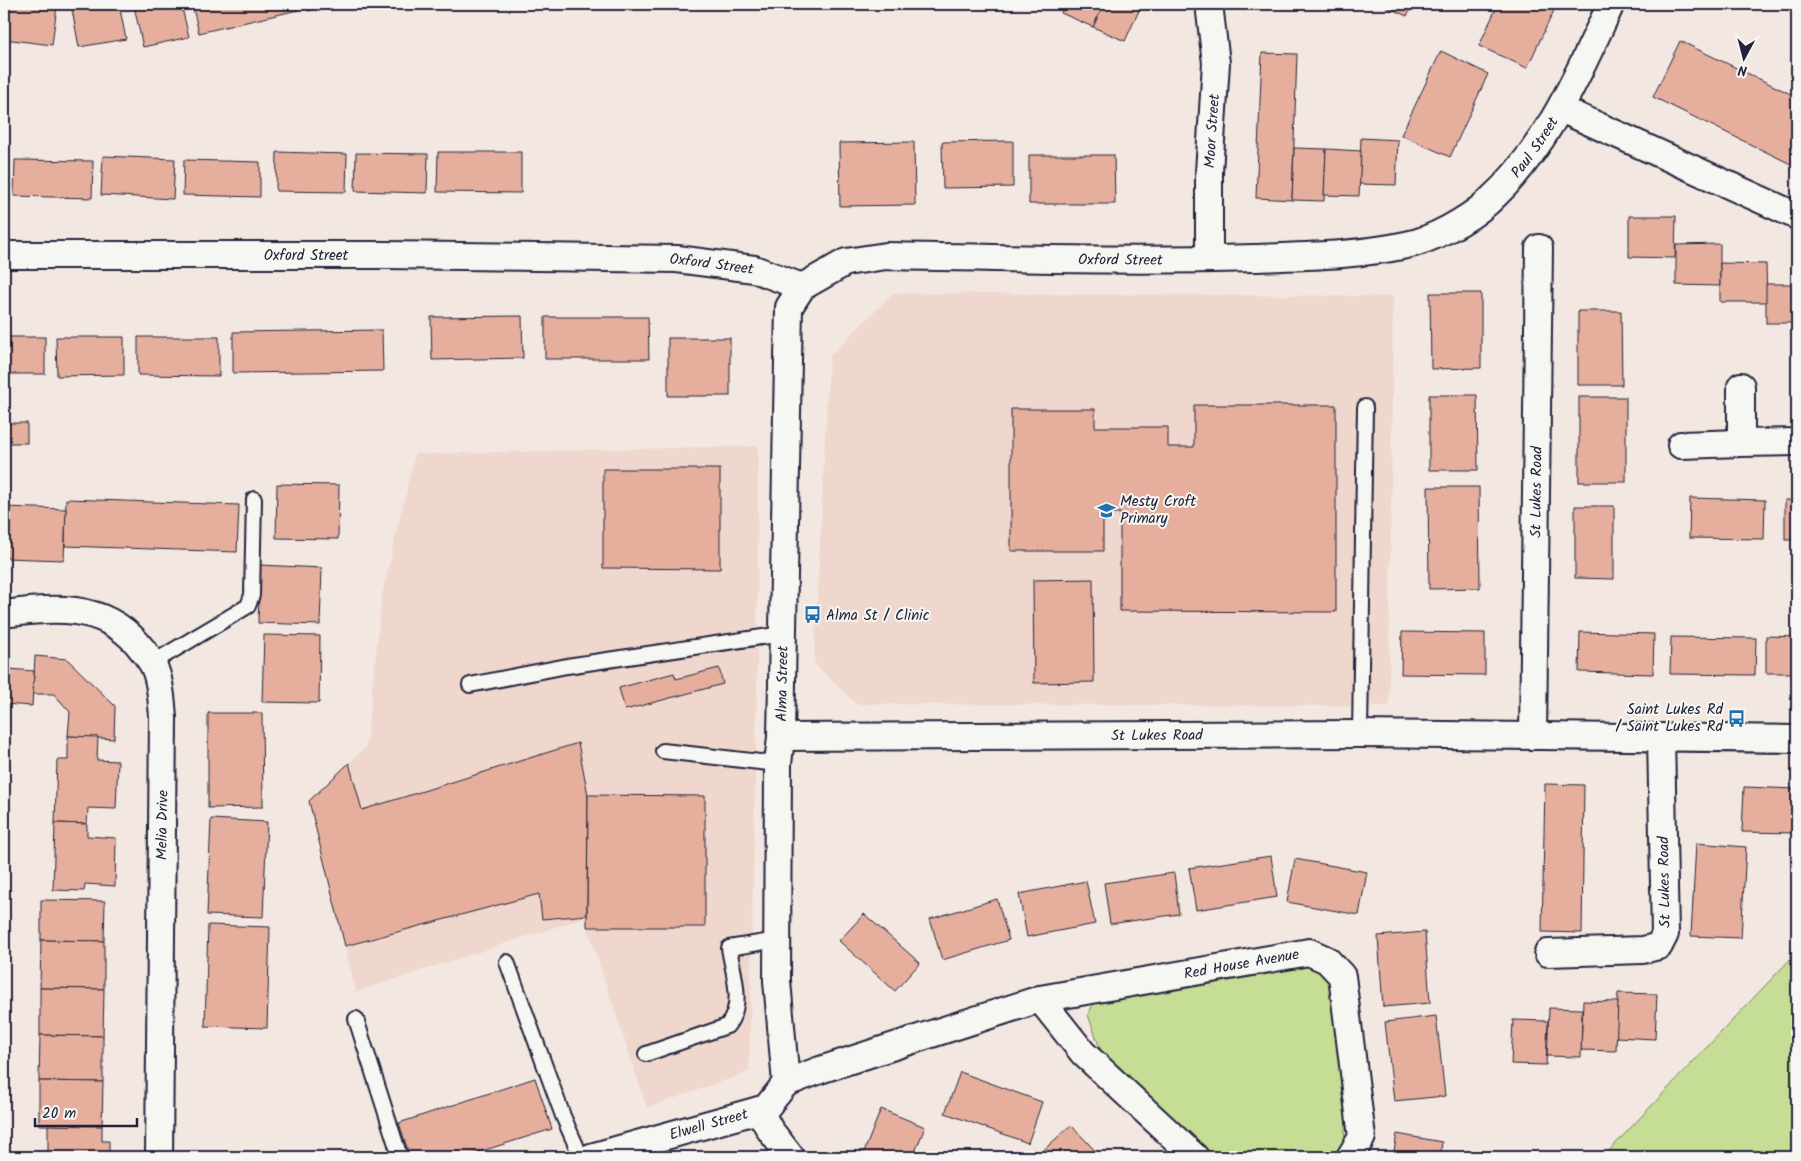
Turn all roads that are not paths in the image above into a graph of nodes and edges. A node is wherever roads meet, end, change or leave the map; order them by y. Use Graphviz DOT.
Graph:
graph roads {
  1 [pos="1209,4"];
  2 [pos="1611,4"];
  3 [pos="1561,109"];
  4 [pos="1797,216"];
  5 [pos="1407,245"];
  6 [pos="1539,248"];
  7 [pos="4,255"];
  8 [pos="1209,259"];
  9 [pos="802,287"];
  10 [pos="1741,386"];
  11 [pos="1365,407"];
  12 [pos="1797,442"];
  13 [pos="1741,444"];
  14 [pos="1681,445"];
  15 [pos="254,500"];
  16 [pos="4,614"];
  17 [pos="782,634"];
  18 [pos="152,663"];
  19 [pos="470,685"];
  20 [pos="1360,734"];
  21 [pos="1533,736"];
  22 [pos="781,737"];
  23 [pos="1661,737"];
  24 [pos="1797,739"];
  25 [pos="663,752"];
  26 [pos="778,764"];
  27 [pos="777,940"];
  28 [pos="1548,953"];
  29 [pos="507,962"];
  30 [pos="1040,1000"];
  31 [pos="356,1020"];
  32 [pos="646,1054"];
  33 [pos="786,1083"];
  34 [pos="759,1110"];
  35 [pos="158,1157"];
  36 [pos="400,1157"];
  37 [pos="581,1157"];
  38 [pos="591,1157"];
  39 [pos="791,1157"];
  40 [pos="1195,1157"];
  41 [pos="1350,1157"];
  1 -- 8 [label="street, Moor Street"];
  2 -- 3 [label="street, Paul Street"];
  3 -- 4 [label="street"];
  3 -- 5 [label="street, Paul Street"];
  5 -- 8 [label="street, Oxford Street"];
  6 -- 21 [label="street, St Lukes Road"];
  7 -- 9 [label="street, Oxford Street"];
  8 -- 9 [label="street, Oxford Street"];
  9 -- 17 [label="street, Alma Street"];
  10 -- 13 [label="street"];
  11 -- 20 [label="lane"];
  12 -- 13 [label="street"];
  13 -- 14 [label="street"];
  15 -- 18 [label="lane"];
  16 -- 18 [label="street, Melia Drive"];
  17 -- 19 [label="lane"];
  17 -- 22 [label="street, Alma Street"];
  18 -- 35 [label="street, Melia Drive"];
  20 -- 21 [label="street, St Lukes Road"];
  20 -- 22 [label="street, St Lukes Road"];
  21 -- 23 [label="street, St Lukes Road"];
  22 -- 26 [label="street, Alma Street"];
  23 -- 24 [label="street, St Lukes Road"];
  23 -- 28 [label="street, St Lukes Road"];
  25 -- 26 [label="lane"];
  26 -- 27 [label="street, Alma Street"];
  27 -- 32 [label="lane"];
  27 -- 33 [label="street, Alma Street"];
  29 -- 37 [label="lane"];
  30 -- 33 [label="street, Red House Avenue"];
  30 -- 40 [label="street"];
  30 -- 41 [label="street, Red House Avenue"];
  31 -- 36 [label="lane"];
  33 -- 34 [label="street, Elwell Street"];
  34 -- 38 [label="street, Elwell Street"];
  34 -- 39 [label="street"];
}
